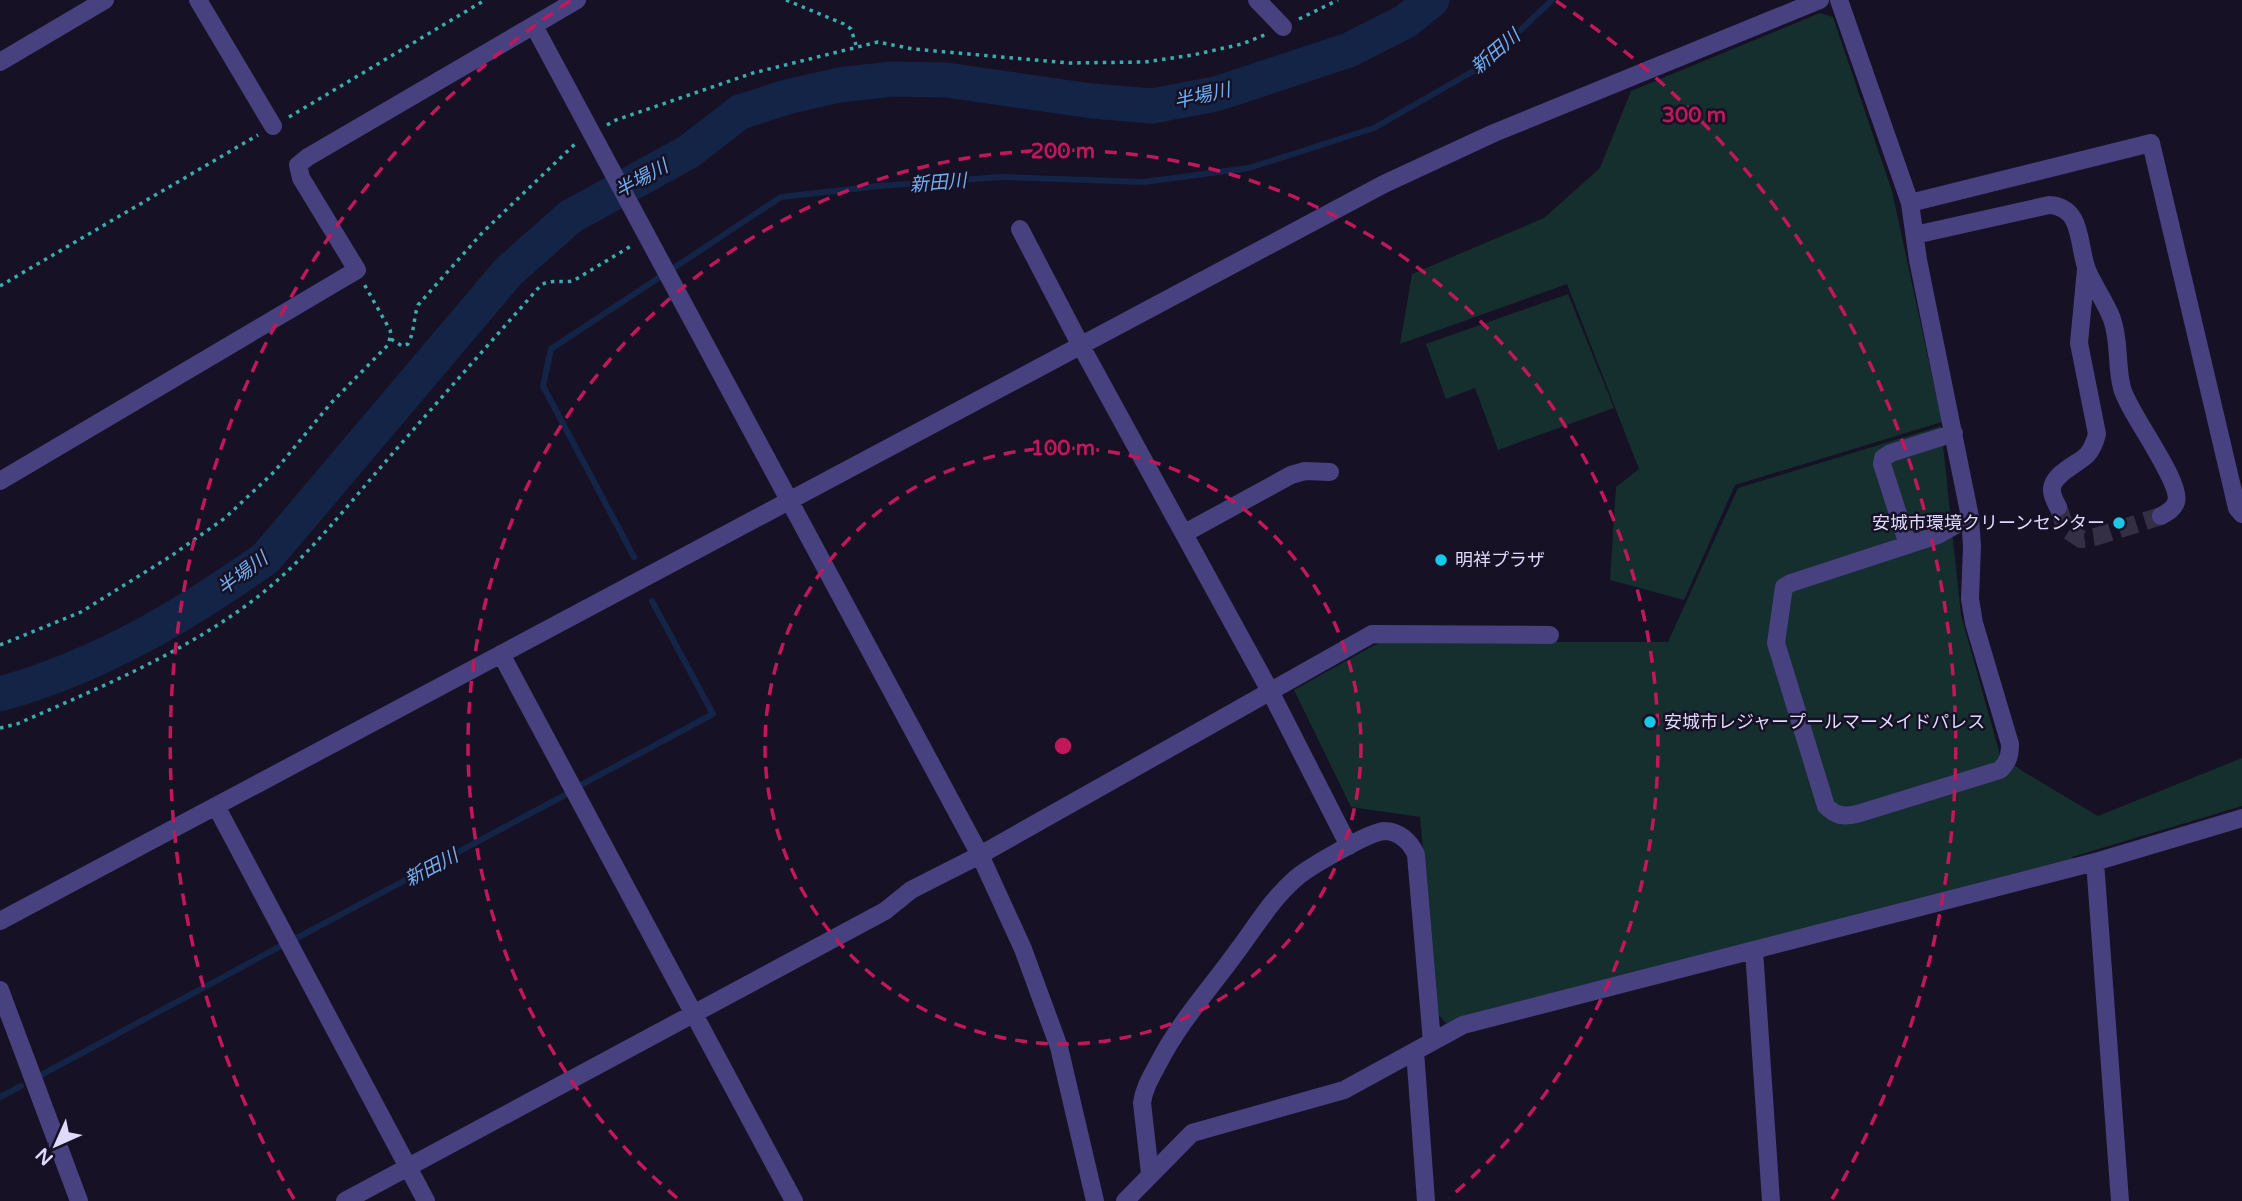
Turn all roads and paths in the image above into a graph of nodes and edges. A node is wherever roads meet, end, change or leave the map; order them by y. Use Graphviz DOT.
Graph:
graph roads {
  1 [pos="105,0"];
  2 [pos="198,0"];
  3 [pos="485,0"];
  4 [pos="577,0"];
  5 [pos="786,0"];
  6 [pos="1257,0"];
  7 [pos="1339,0"];
  8 [pos="1820,0"];
  9 [pos="1839,0"];
  10 [pos="534,26"];
  11 [pos="1283,27"];
  12 [pos="856,46"];
  13 [pos="0,62"];
  14 [pos="273,126"];
  15 [pos="594,139"];
  16 [pos="1910,203"];
  17 [pos="1020,229"];
  18 [pos="646,235"];
  19 [pos="1915,235"];
  20 [pos="2086,269"];
  21 [pos="356,270"];
  22 [pos="0,286"];
  23 [pos="391,339"];
  24 [pos="1081,346"];
  25 [pos="1954,433"];
  26 [pos="1330,472"];
  27 [pos="0,481"];
  28 [pos="790,500"];
  29 [pos="2058,507"];
  30 [pos="2242,514"];
  31 [pos="2161,516"];
  32 [pos="1970,517"];
  33 [pos="1185,533"];
  34 [pos="1908,545"];
  35 [pos="1550,635"];
  36 [pos="0,645"];
  37 [pos="501,654"];
  38 [pos="1270,691"];
  39 [pos="0,728"];
  40 [pos="216,806"];
  41 [pos="2242,818"];
  42 [pos="1349,846"];
  43 [pos="980,855"];
  44 [pos="2095,862"];
  45 [pos="0,921"];
  46 [pos="1754,950"];
  47 [pos="0,990"];
  48 [pos="694,1014"];
  49 [pos="1432,1042"];
  50 [pos="1415,1051"];
  51 [pos="408,1167"];
  52 [pos="1150,1173"];
  53 [pos="79,1201"];
  54 [pos="345,1201"];
  55 [pos="426,1201"];
  56 [pos="794,1201"];
  57 [pos="1095,1201"];
  58 [pos="1125,1201"];
  59 [pos="1426,1201"];
  60 [pos="1771,1201"];
  61 [pos="2120,1201"];
  1 -- 13 [label="street"];
  2 -- 14 [label="street"];
  3 -- 14 [label="path"];
  4 -- 10 [label="street"];
  5 -- 12 [label="path"];
  6 -- 11 [label="street"];
  7 -- 11 [label="path"];
  8 -- 24 [label="street"];
  9 -- 16 [label="street"];
  10 -- 15 [label="street"];
  10 -- 21 [label="street"];
  11 -- 12 [label="path"];
  12 -- 15 [label="path"];
  14 -- 22 [label="path"];
  15 -- 18 [label="street"];
  15 -- 23 [label="path"];
  16 -- 19 [label="street"];
  16 -- 30 [label="street"];
  17 -- 24 [label="street"];
  18 -- 28 [label="street"];
  18 -- 39 [label="path"];
  19 -- 20 [label="street"];
  19 -- 25 [label="street"];
  20 -- 29 [label="street"];
  20 -- 31 [label="street"];
  21 -- 23 [label="path"];
  21 -- 27 [label="street"];
  23 -- 36 [label="path"];
  24 -- 28 [label="street"];
  24 -- 33 [label="street"];
  25 -- 32 [label="street"];
  25 -- 34 [label="street"];
  26 -- 33 [label="street"];
  28 -- 37 [label="street"];
  28 -- 43 [label="street"];
  32 -- 34 [label="street"];
  32 -- 34 [label="street"];
  33 -- 38 [label="street"];
  35 -- 38 [label="street"];
  37 -- 40 [label="street"];
  37 -- 48 [label="street"];
  38 -- 42 [label="street"];
  38 -- 43 [label="street"];
  40 -- 45 [label="street"];
  40 -- 51 [label="street"];
  41 -- 44 [label="street"];
  42 -- 49 [label="street"];
  42 -- 52 [label="street"];
  43 -- 48 [label="street"];
  43 -- 57 [label="street"];
  44 -- 46 [label="street"];
  44 -- 61 [label="street"];
  46 -- 49 [label="street"];
  46 -- 60 [label="street"];
  47 -- 53 [label="street"];
  48 -- 51 [label="street"];
  48 -- 56 [label="street"];
  49 -- 50 [label="street"];
  50 -- 52 [label="street"];
  50 -- 59 [label="street"];
  51 -- 54 [label="street"];
  51 -- 55 [label="street"];
  52 -- 58 [label="street"];
}
